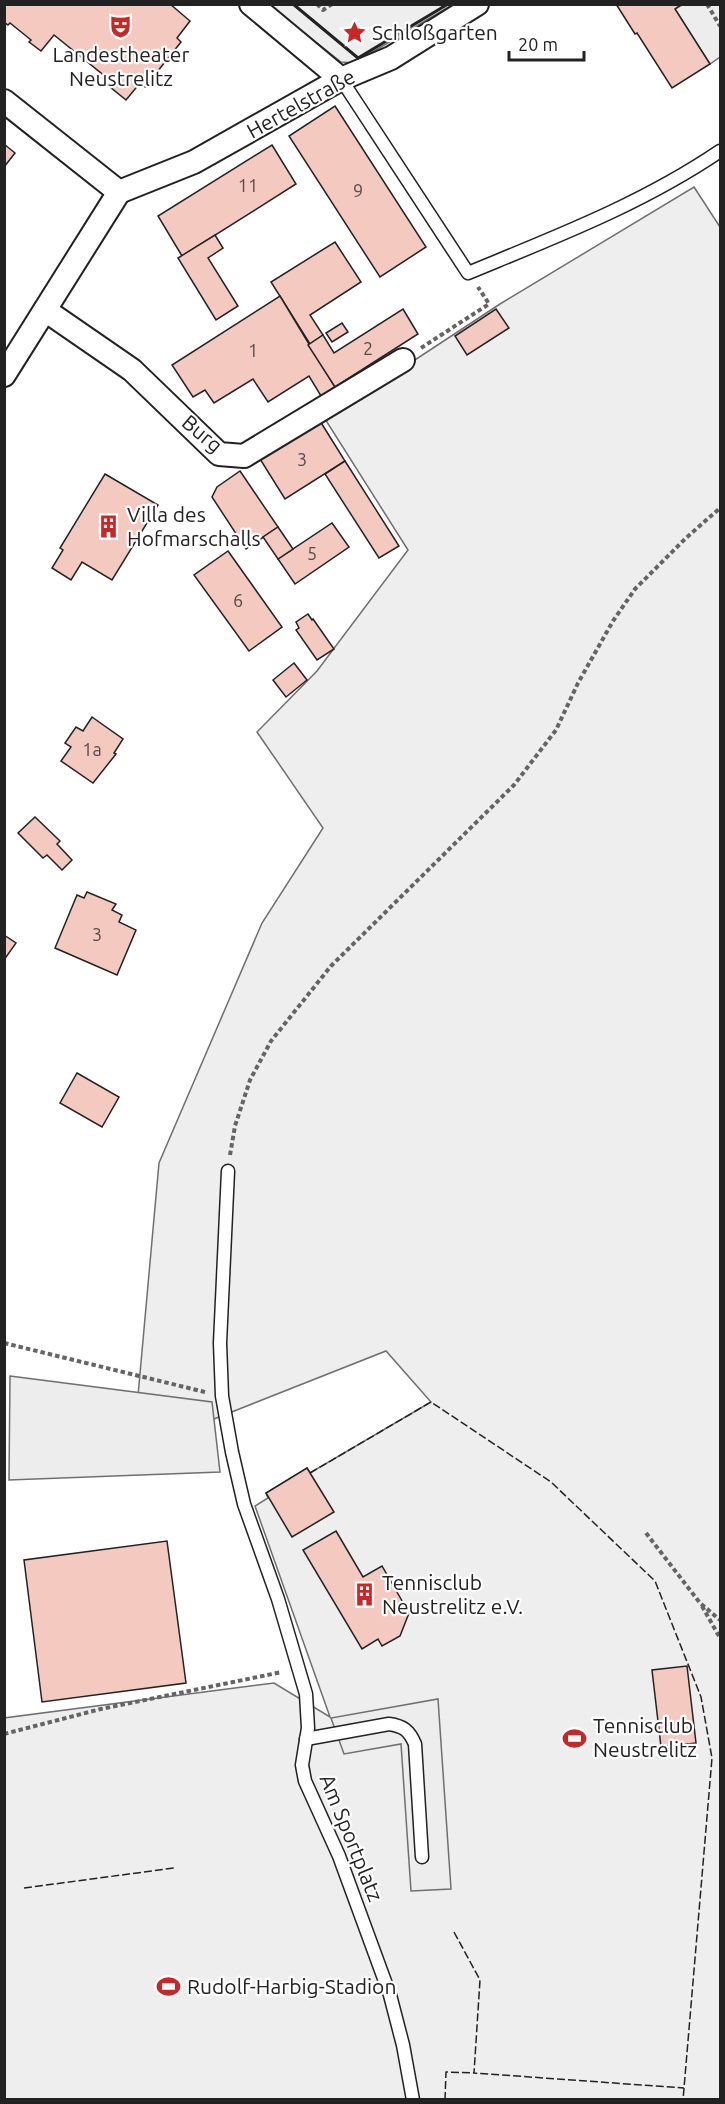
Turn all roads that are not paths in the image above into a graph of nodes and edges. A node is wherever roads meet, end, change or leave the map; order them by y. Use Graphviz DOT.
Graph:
graph roads {
  1 [pos="251,4"];
  2 [pos="477,4"];
  3 [pos="341,79"];
  4 [pos="4,101"];
  5 [pos="720,151"];
  6 [pos="119,192"];
  7 [pos="45,310"];
  8 [pos="13,354"];
  9 [pos="403,360"];
  10 [pos="4,375"];
  11 [pos="228,1171"];
  12 [pos="306,1739"];
  13 [pos="422,1857"];
  14 [pos="413,2100"];
  1 -- 3 [label="street"];
  2 -- 3 [label="street, Hertelstraße"];
  3 -- 5 [label="lane"];
  3 -- 6 [label="street, Hertelstraße"];
  4 -- 6 [label="street"];
  6 -- 7 [label="street"];
  7 -- 8 [label="street"];
  7 -- 9 [label="street, Burg"];
  8 -- 10 [label="street"];
  11 -- 12 [label="lane, Am Sportplatz"];
  12 -- 13 [label="lane"];
  12 -- 14 [label="lane, Am Sportplatz"];
}
